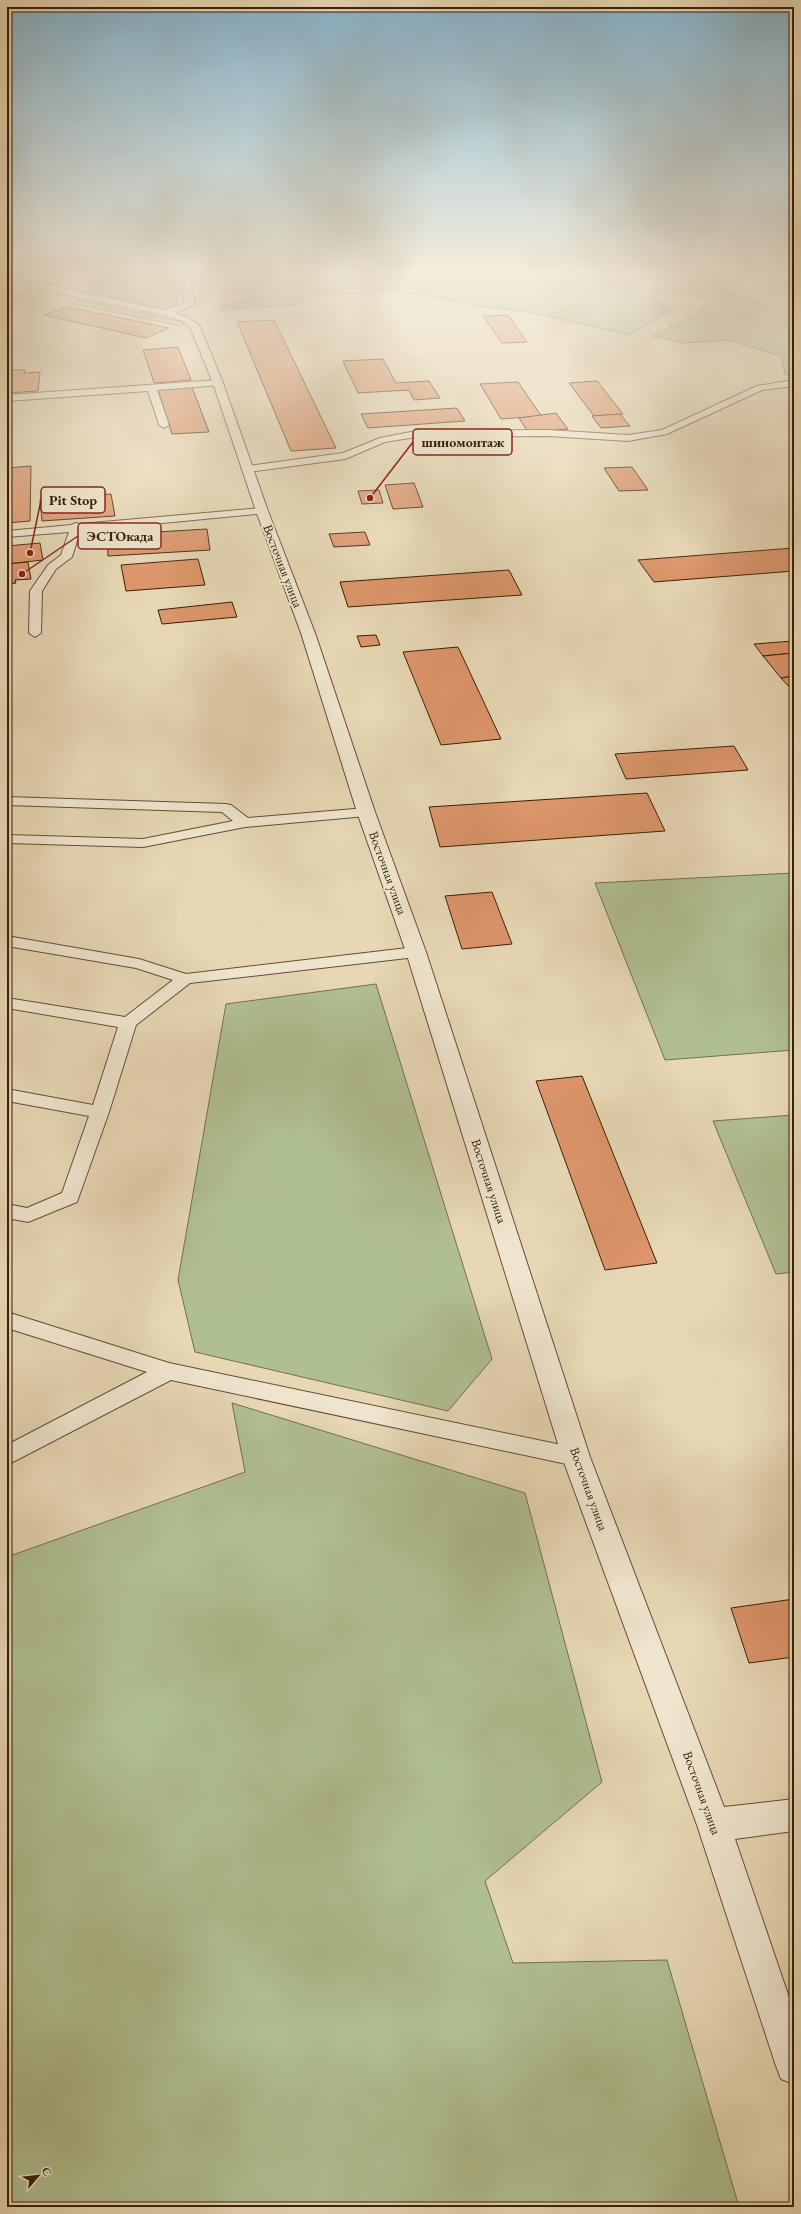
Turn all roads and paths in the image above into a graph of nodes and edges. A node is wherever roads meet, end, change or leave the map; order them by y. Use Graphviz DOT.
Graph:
graph roads {
  1 [pos="214,373"];
  2 [pos="218,383"];
  3 [pos="794,383"];
  4 [pos="152,388"];
  5 [pos="7,398"];
  6 [pos="164,425"];
  7 [pos="248,469"];
  8 [pos="262,511"];
  9 [pos="76,526"];
  10 [pos="7,534"];
  11 [pos="34,633"];
  12 [pos="7,801"];
  13 [pos="366,812"];
  14 [pos="245,824"];
  15 [pos="7,839"];
  16 [pos="7,941"];
  17 [pos="416,952"];
  18 [pos="185,980"];
  19 [pos="7,1003"];
  20 [pos="128,1023"];
  21 [pos="7,1096"];
  22 [pos="100,1112"];
  23 [pos="7,1211"];
  24 [pos="7,1320"];
  25 [pos="170,1371"];
  26 [pos="7,1456"];
  27 [pos="576,1456"];
  28 [pos="794,1815"];
  29 [pos="714,1825"];
  30 [pos="794,2066"];
  1 -- 2 [label="street, Восточная улица"];
  2 -- 4 [label="lane"];
  2 -- 7 [label="street, Восточная улица"];
  3 -- 7 [label="lane"];
  4 -- 5 [label="lane"];
  4 -- 6 [label="lane"];
  7 -- 8 [label="street, Восточная улица"];
  8 -- 9 [label="lane"];
  8 -- 13 [label="street, Восточная улица"];
  9 -- 10 [label="lane"];
  9 -- 11 [label="lane"];
  12 -- 14 [label="lane"];
  13 -- 14 [label="lane"];
  13 -- 17 [label="street, Восточная улица"];
  14 -- 15 [label="lane"];
  16 -- 18 [label="lane"];
  17 -- 18 [label="lane"];
  17 -- 27 [label="street, Восточная улица"];
  18 -- 20 [label="lane"];
  19 -- 20 [label="lane"];
  20 -- 22 [label="lane"];
  21 -- 22 [label="lane"];
  22 -- 23 [label="lane"];
  24 -- 25 [label="lane"];
  25 -- 26 [label="lane"];
  25 -- 27 [label="lane"];
  27 -- 29 [label="street, Восточная улица"];
  28 -- 29 [label="street"];
  29 -- 30 [label="street, Восточная улица"];
}
